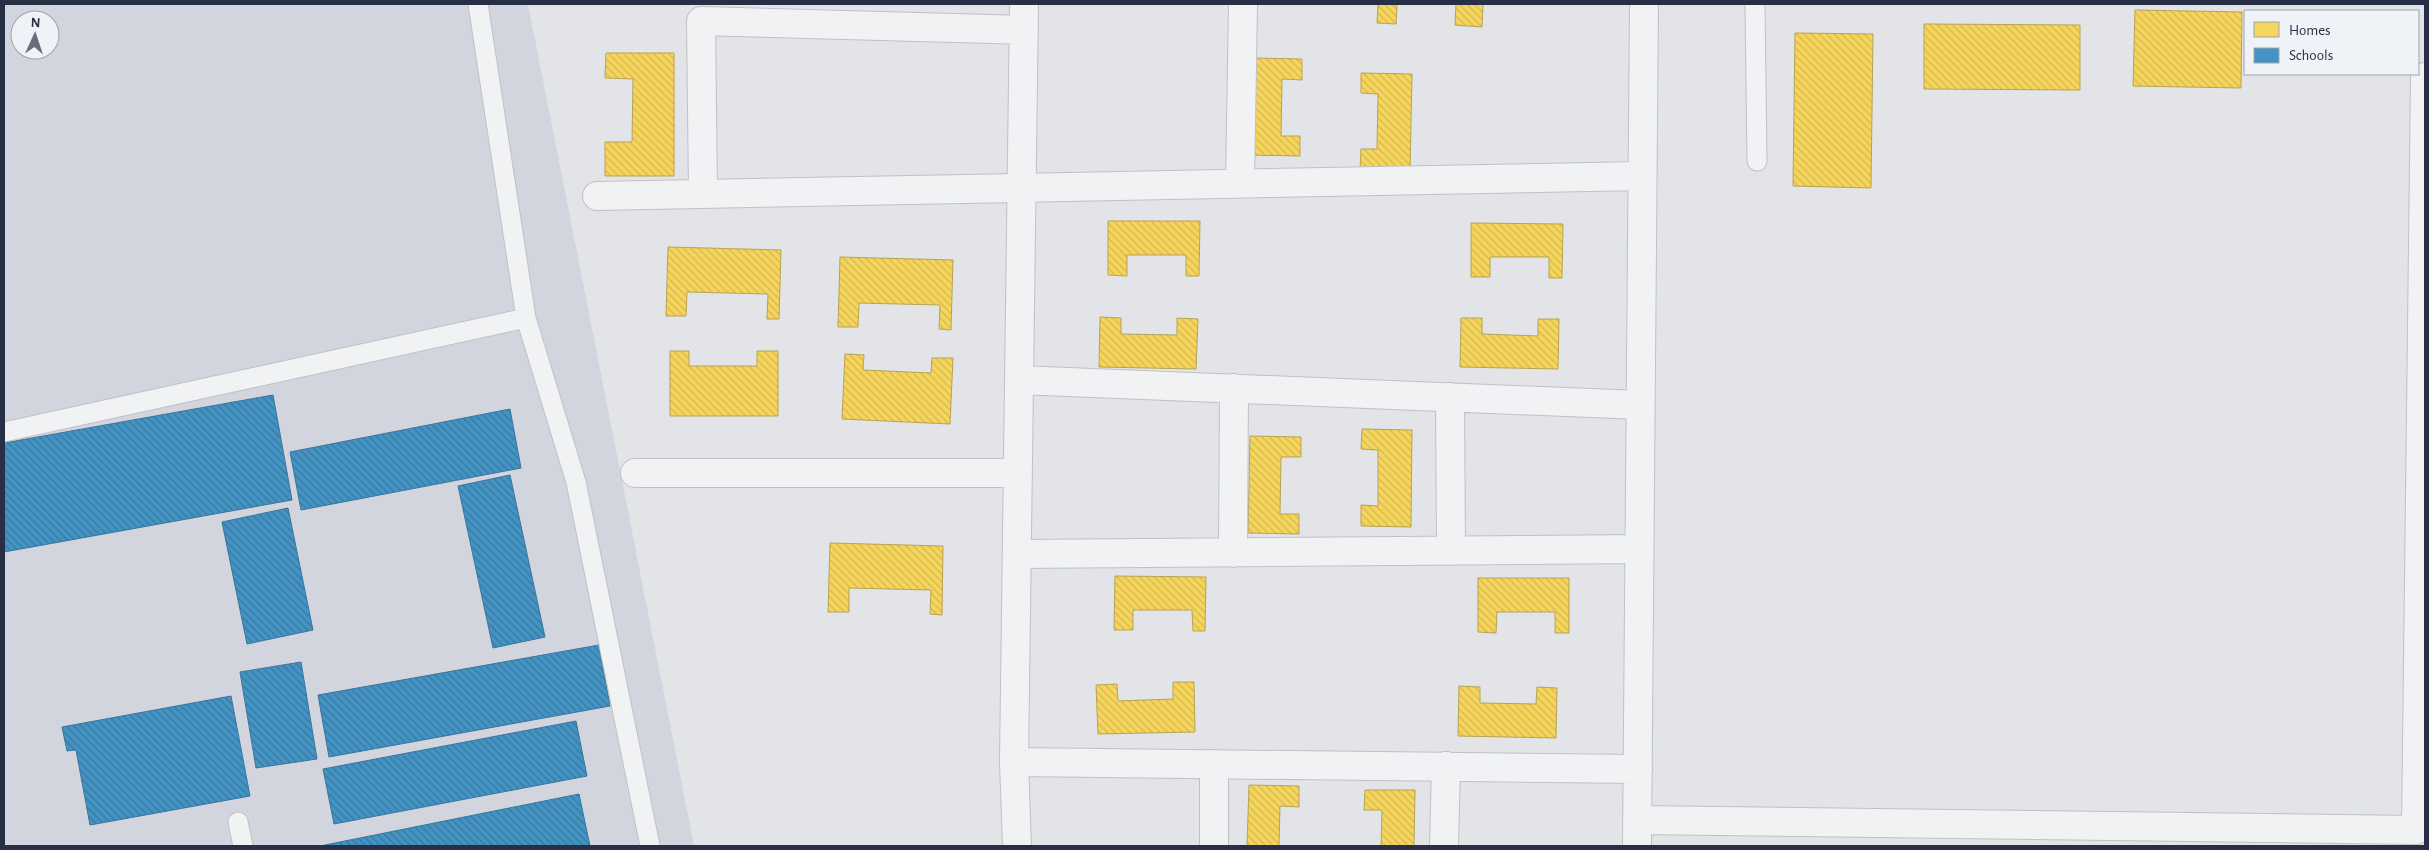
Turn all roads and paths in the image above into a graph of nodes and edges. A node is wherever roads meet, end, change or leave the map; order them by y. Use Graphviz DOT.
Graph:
graph roads {
  1 [pos="478,4"];
  2 [pos="1243,4"];
  3 [pos="1644,4"];
  4 [pos="1756,4"];
  5 [pos="1024,17"];
  6 [pos="2425,77"];
  7 [pos="1757,162"];
  8 [pos="1642,176"];
  9 [pos="1240,184"];
  10 [pos="1022,188"];
  11 [pos="703,194"];
  12 [pos="598,196"];
  13 [pos="2424,260"];
  14 [pos="526,318"];
  15 [pos="1020,380"];
  16 [pos="1234,388"];
  17 [pos="2423,388"];
  18 [pos="1450,397"];
  19 [pos="1640,405"];
  20 [pos="4,432"];
  21 [pos="635,473"];
  22 [pos="1018,473"];
  23 [pos="1640,549"];
  24 [pos="1451,551"];
  25 [pos="1233,552"];
  26 [pos="1017,554"];
  27 [pos="2421,680"];
  28 [pos="1014,762"];
  29 [pos="1214,764"];
  30 [pos="1446,766"];
  31 [pos="1638,769"];
  32 [pos="238,822"];
  33 [pos="1637,833"];
  34 [pos="243,846"];
  35 [pos="650,846"];
  36 [pos="1017,846"];
  37 [pos="1214,846"];
  38 [pos="1444,846"];
  1 -- 14 [label="lane"];
  2 -- 9 [label="street"];
  3 -- 8 [label="street"];
  4 -- 7 [label="lane"];
  5 -- 10 [label="street"];
  5 -- 11 [label="street"];
  6 -- 13 [label="street"];
  8 -- 9 [label="street"];
  8 -- 19 [label="street"];
  9 -- 10 [label="street"];
  10 -- 11 [label="street"];
  10 -- 15 [label="street"];
  11 -- 12 [label="street"];
  13 -- 17 [label="street"];
  14 -- 20 [label="lane"];
  14 -- 35 [label="lane"];
  15 -- 16 [label="street"];
  15 -- 22 [label="street"];
  16 -- 18 [label="street"];
  16 -- 25 [label="street"];
  17 -- 27 [label="street"];
  18 -- 19 [label="street"];
  18 -- 24 [label="street"];
  19 -- 23 [label="street"];
  21 -- 22 [label="street"];
  22 -- 26 [label="street"];
  23 -- 24 [label="street"];
  23 -- 31 [label="street"];
  24 -- 25 [label="street"];
  25 -- 26 [label="street"];
  26 -- 28 [label="street"];
  27 -- 33 [label="street"];
  28 -- 29 [label="street"];
  28 -- 36 [label="street"];
  29 -- 30 [label="street"];
  29 -- 37 [label="street"];
  30 -- 31 [label="street"];
  30 -- 38 [label="street"];
  31 -- 33 [label="street"];
  32 -- 34 [label="lane"];
}
